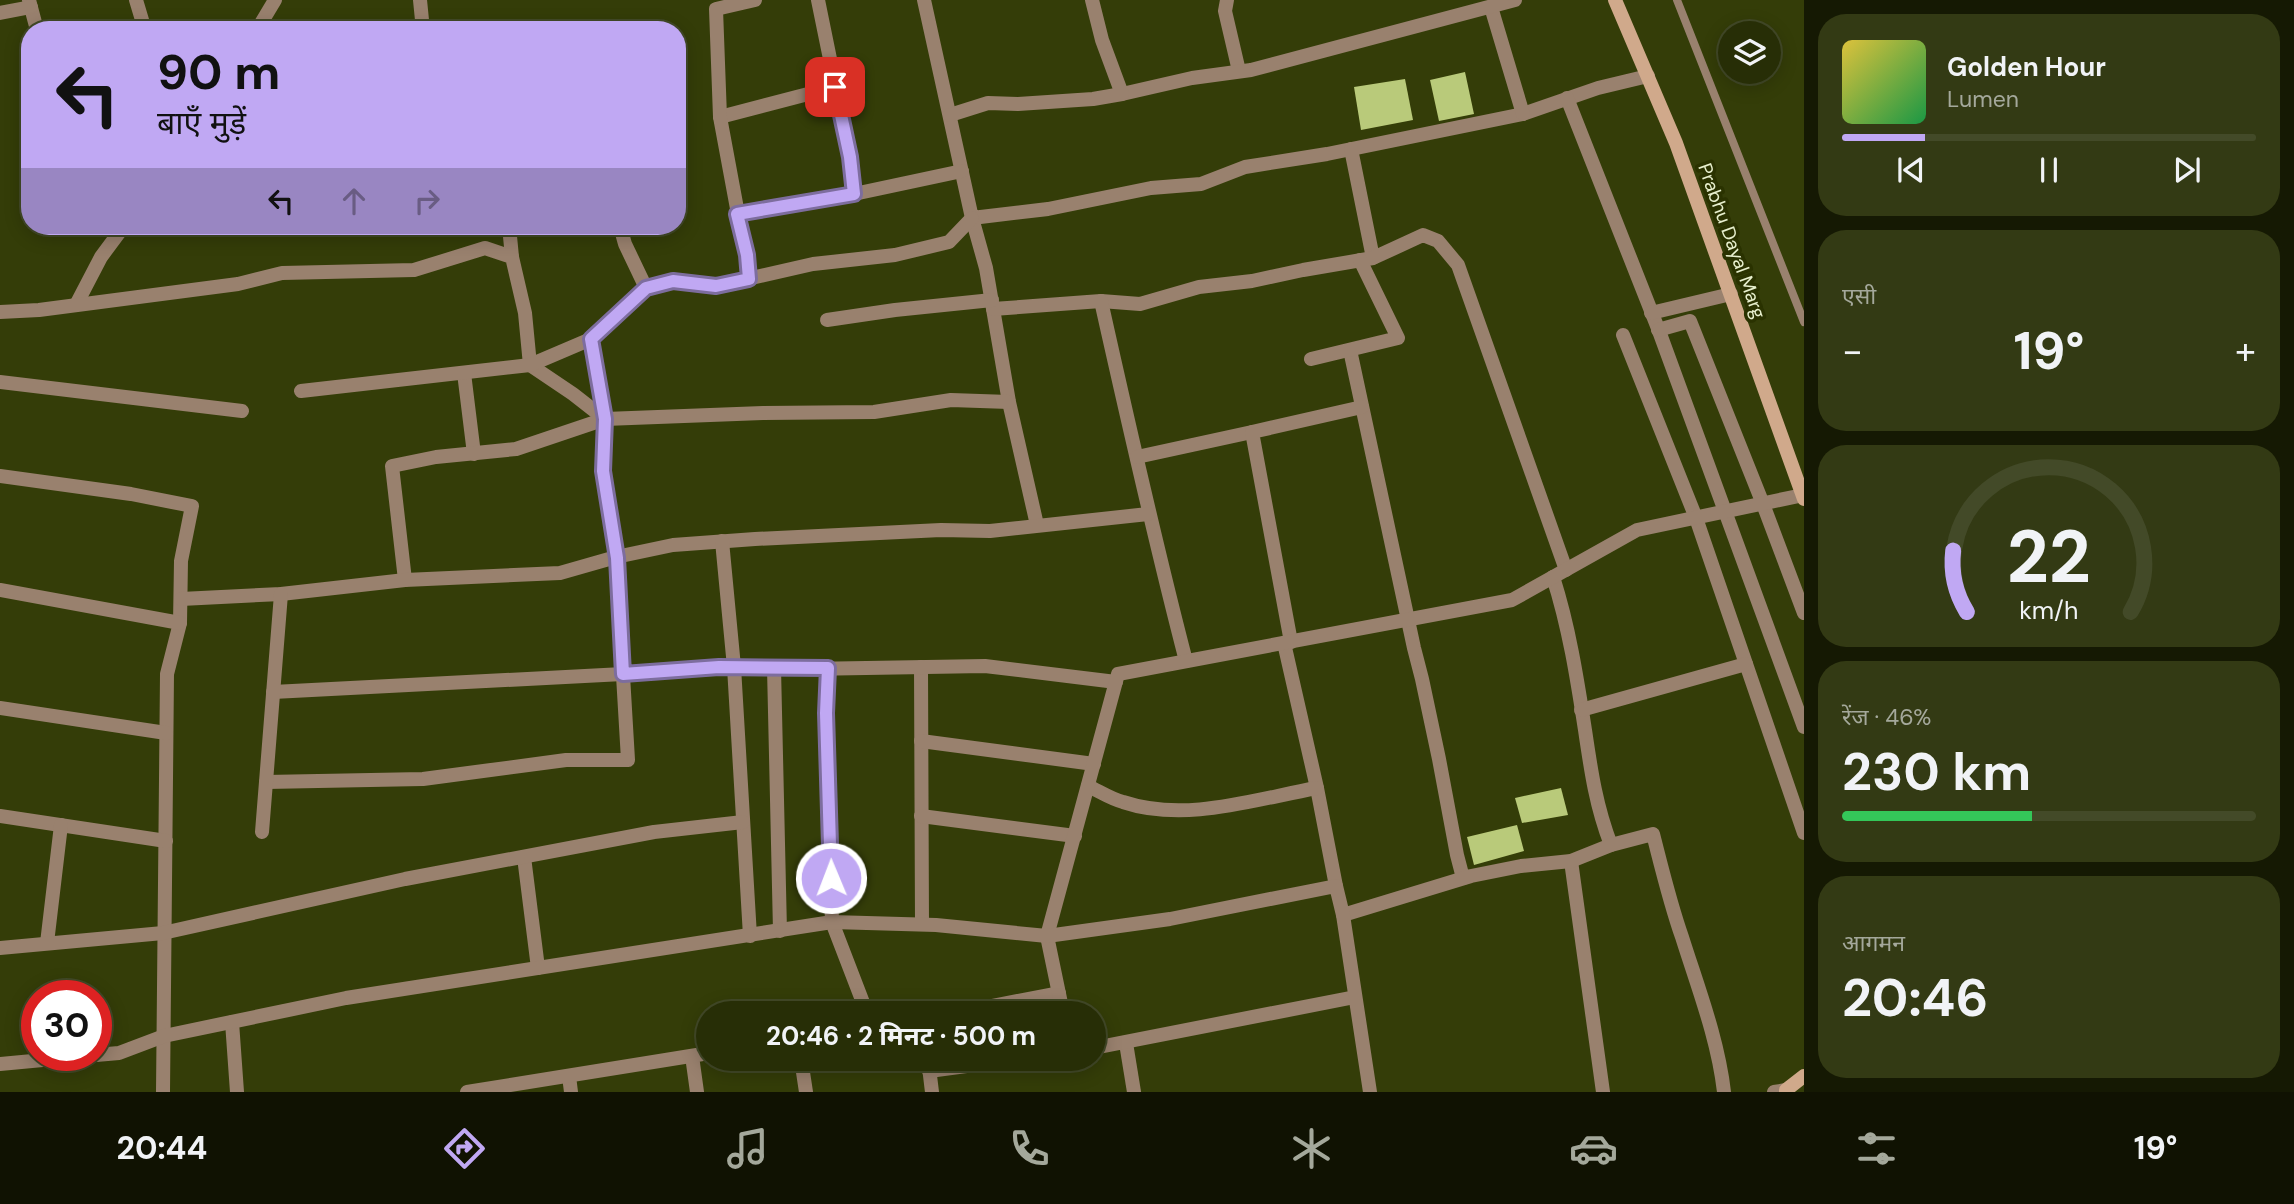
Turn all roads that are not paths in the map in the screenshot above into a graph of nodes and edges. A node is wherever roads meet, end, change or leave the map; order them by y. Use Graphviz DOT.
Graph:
graph roads {
  1 [pos="136,0"];
  2 [pos="275,0"];
  3 [pos="420,0"];
  4 [pos="755,0"];
  5 [pos="818,0"];
  6 [pos="924,0"];
  7 [pos="1092,0"];
  8 [pos="1227,0"];
  9 [pos="1515,0"];
  10 [pos="1615,0"];
  11 [pos="1677,0"];
  12 [pos="30,3"];
  13 [pos="1481,5"];
  14 [pos="0,13"];
  15 [pos="35,21"];
  16 [pos="142,21"];
  17 [pos="262,21"];
  18 [pos="422,21"];
  19 [pos="1239,71"];
  20 [pos="1648,76"];
  21 [pos="835,87"];
  22 [pos="1122,94"];
  23 [pos="1567,98"];
  24 [pos="1523,114"];
  25 [pos="950,115"];
  26 [pos="720,117"];
  27 [pos="1351,149"];
  28 [pos="962,172"];
  29 [pos="854,194"];
  30 [pos="737,214"];
  31 [pos="972,218"];
  32 [pos="117,235"];
  33 [pos="510,235"];
  34 [pos="623,235"];
  35 [pos="512,257"];
  36 [pos="1366,259"];
  37 [pos="749,279"];
  38 [pos="646,288"];
  39 [pos="1731,294"];
  40 [pos="1101,301"];
  41 [pos="993,304"];
  42 [pos="76,305"];
  43 [pos="0,312"];
  44 [pos="1651,313"];
  45 [pos="827,320"];
  46 [pos="1804,322"];
  47 [pos="1658,330"];
  48 [pos="1623,335"];
  49 [pos="591,339"];
  50 [pos="1350,350"];
  51 [pos="1311,359"];
  52 [pos="530,365"];
  53 [pos="464,373"];
  54 [pos="0,382"];
  55 [pos="301,391"];
  56 [pos="1009,402"];
  57 [pos="1362,407"];
  58 [pos="242,411"];
  59 [pos="605,419"];
  60 [pos="1252,432"];
  61 [pos="474,454"];
  62 [pos="1138,457"];
  63 [pos="0,476"];
  64 [pos="1803,497"];
  65 [pos="1763,504"];
  66 [pos="1725,512"];
  67 [pos="1148,514"];
  68 [pos="1696,518"];
  69 [pos="1037,525"];
  70 [pos="722,541"];
  71 [pos="617,558"];
  72 [pos="1560,574"];
  73 [pos="405,580"];
  74 [pos="0,590"];
  75 [pos="281,594"];
  76 [pos="181,600"];
  77 [pos="1804,613"];
  78 [pos="1408,620"];
  79 [pos="180,623"];
  80 [pos="1287,642"];
  81 [pos="1186,662"];
  82 [pos="1746,664"];
  83 [pos="734,667"];
  84 [pos="921,667"];
  85 [pos="774,668"];
  86 [pos="828,668"];
  87 [pos="623,674"];
  88 [pos="1116,682"];
  89 [pos="273,692"];
  90 [pos="0,708"];
  91 [pos="1581,710"];
  92 [pos="1804,727"];
  93 [pos="166,733"];
  94 [pos="921,741"];
  95 [pos="1094,764"];
  96 [pos="266,782"];
  97 [pos="1088,786"];
  98 [pos="1317,788"];
  99 [pos="0,816"];
  100 [pos="921,816"];
  101 [pos="743,822"];
  102 [pos="61,825"];
  103 [pos="262,832"];
  104 [pos="1804,833"];
  105 [pos="1075,836"];
  106 [pos="166,841"];
  107 [pos="1611,845"];
  108 [pos="524,857"];
  109 [pos="1571,861"];
  110 [pos="1463,878"];
  111 [pos="1336,886"];
  112 [pos="1343,915"];
  113 [pos="832,922"];
  114 [pos="922,924"];
  115 [pos="780,931"];
  116 [pos="163,933"];
  117 [pos="750,936"];
  118 [pos="1047,936"];
  119 [pos="47,943"];
  120 [pos="0,948"];
  121 [pos="538,968"];
  122 [pos="1059,993"];
  123 [pos="1355,997"];
  124 [pos="862,1001"];
  125 [pos="1018,1001"];
  126 [pos="1061,1001"];
  127 [pos="232,1021"];
  128 [pos="164,1036"];
  129 [pos="1126,1043"];
  130 [pos="1106,1046"];
  131 [pos="112,1054"];
  132 [pos="696,1055"];
  133 [pos="692,1056"];
  134 [pos="21,1062"];
  135 [pos="0,1064"];
  136 [pos="803,1071"];
  137 [pos="930,1071"];
  138 [pos="569,1076"];
  139 [pos="1804,1076"];
  140 [pos="1782,1091"];
  141 [pos="163,1092"];
  142 [pos="237,1092"];
  143 [pos="467,1092"];
  144 [pos="572,1092"];
  145 [pos="696,1092"];
  146 [pos="806,1092"];
  147 [pos="932,1092"];
  148 [pos="1134,1092"];
  149 [pos="1370,1092"];
  150 [pos="1603,1092"];
  151 [pos="1724,1092"];
  1 -- 16 [label="street"];
  2 -- 17 [label="street"];
  3 -- 18 [label="street"];
  4 -- 26 [label="street"];
  5 -- 21 [label="street"];
  6 -- 25 [label="street"];
  7 -- 22 [label="street"];
  8 -- 19 [label="street"];
  9 -- 13 [label="street"];
  10 -- 20 [label="street, Prabhu Dayal Marg"];
  11 -- 46 [label="lane"];
  12 -- 14 [label="street"];
  12 -- 15 [label="street"];
  13 -- 19 [label="street"];
  13 -- 24 [label="street"];
  19 -- 22 [label="street"];
  20 -- 23 [label="street"];
  20 -- 39 [label="street, Prabhu Dayal Marg"];
  21 -- 26 [label="street"];
  21 -- 29 [label="street"];
  22 -- 25 [label="street"];
  23 -- 24 [label="street"];
  23 -- 44 [label="street"];
  24 -- 27 [label="street"];
  25 -- 28 [label="street"];
  26 -- 30 [label="street"];
  27 -- 31 [label="street"];
  27 -- 36 [label="street"];
  28 -- 29 [label="street"];
  28 -- 31 [label="street"];
  29 -- 30 [label="street"];
  30 -- 37 [label="street"];
  31 -- 37 [label="street"];
  31 -- 41 [label="street"];
  32 -- 42 [label="street"];
  33 -- 35 [label="street"];
  34 -- 38 [label="street"];
  35 -- 42 [label="street"];
  35 -- 52 [label="street"];
  36 -- 40 [label="street"];
  36 -- 50 [label="street"];
  36 -- 72 [label="street"];
  37 -- 38 [label="street"];
  38 -- 49 [label="street"];
  39 -- 44 [label="street"];
  39 -- 64 [label="street, Prabhu Dayal Marg"];
  40 -- 41 [label="street"];
  40 -- 62 [label="street"];
  41 -- 45 [label="street"];
  41 -- 56 [label="street"];
  42 -- 43 [label="street"];
  44 -- 47 [label="street"];
  47 -- 65 [label="street"];
  47 -- 66 [label="street"];
  48 -- 68 [label="street"];
  49 -- 52 [label="street"];
  49 -- 59 [label="street"];
  50 -- 51 [label="street"];
  50 -- 57 [label="street"];
  52 -- 53 [label="street"];
  52 -- 59 [label="street"];
  53 -- 55 [label="street"];
  53 -- 61 [label="street"];
  54 -- 58 [label="street"];
  56 -- 59 [label="street"];
  56 -- 69 [label="street"];
  57 -- 60 [label="street"];
  57 -- 78 [label="street"];
  59 -- 61 [label="street"];
  59 -- 71 [label="street"];
  60 -- 62 [label="street"];
  60 -- 80 [label="street"];
  61 -- 73 [label="street"];
  62 -- 67 [label="street"];
  63 -- 76 [label="street"];
  64 -- 65 [label="street"];
  65 -- 66 [label="street"];
  65 -- 77 [label="street"];
  66 -- 68 [label="street"];
  66 -- 92 [label="street"];
  67 -- 69 [label="street"];
  67 -- 81 [label="street"];
  68 -- 72 [label="street"];
  68 -- 82 [label="street"];
  69 -- 70 [label="street"];
  70 -- 71 [label="street"];
  70 -- 83 [label="street"];
  71 -- 73 [label="street"];
  71 -- 87 [label="street"];
  72 -- 78 [label="street"];
  72 -- 91 [label="street"];
  73 -- 75 [label="street"];
  74 -- 79 [label="street"];
  75 -- 76 [label="street"];
  75 -- 89 [label="street"];
  76 -- 79 [label="street"];
  78 -- 80 [label="street"];
  78 -- 110 [label="street"];
  79 -- 93 [label="street"];
  80 -- 81 [label="street"];
  80 -- 98 [label="street"];
  81 -- 88 [label="street"];
  82 -- 91 [label="street"];
  82 -- 104 [label="street"];
  83 -- 85 [label="street"];
  83 -- 87 [label="street"];
  83 -- 101 [label="street"];
  84 -- 86 [label="street"];
  84 -- 88 [label="street"];
  84 -- 94 [label="street"];
  85 -- 86 [label="street"];
  85 -- 115 [label="street"];
  86 -- 113 [label="street"];
  87 -- 89 [label="street"];
  87 -- 96 [label="street"];
  88 -- 95 [label="street"];
  89 -- 96 [label="street"];
  90 -- 93 [label="street"];
  91 -- 107 [label="street"];
  93 -- 106 [label="street"];
  94 -- 95 [label="street"];
  94 -- 100 [label="street"];
  95 -- 97 [label="street"];
  96 -- 103 [label="street"];
  97 -- 98 [label="street"];
  97 -- 105 [label="street"];
  98 -- 111 [label="street"];
  99 -- 102 [label="street"];
  100 -- 105 [label="street"];
  100 -- 114 [label="street"];
  101 -- 108 [label="street"];
  101 -- 117 [label="street"];
  102 -- 106 [label="street"];
  102 -- 119 [label="street"];
  105 -- 118 [label="street"];
  106 -- 116 [label="street"];
  107 -- 109 [label="street"];
  107 -- 151 [label="street"];
  108 -- 116 [label="street"];
  108 -- 121 [label="street"];
  109 -- 110 [label="street"];
  109 -- 150 [label="street"];
  110 -- 112 [label="street"];
  111 -- 112 [label="street"];
  111 -- 118 [label="street"];
  112 -- 123 [label="street"];
  113 -- 114 [label="street"];
  113 -- 115 [label="street"];
  113 -- 124 [label="street"];
  114 -- 118 [label="street"];
  115 -- 117 [label="street"];
  116 -- 119 [label="street"];
  116 -- 128 [label="street"];
  117 -- 121 [label="street"];
  118 -- 122 [label="street"];
  119 -- 120 [label="street"];
  121 -- 127 [label="street"];
  122 -- 125 [label="street"];
  122 -- 126 [label="street"];
  123 -- 129 [label="street"];
  123 -- 149 [label="street"];
  127 -- 128 [label="street"];
  127 -- 142 [label="street"];
  128 -- 131 [label="street"];
  128 -- 141 [label="street"];
  129 -- 130 [label="street"];
  129 -- 148 [label="street"];
  132 -- 133 [label="street"];
  133 -- 138 [label="street"];
  133 -- 145 [label="street"];
  134 -- 135 [label="street"];
  136 -- 146 [label="street"];
  137 -- 147 [label="street"];
  138 -- 143 [label="street"];
  138 -- 144 [label="street"];
  139 -- 140 [label="street"];
}
